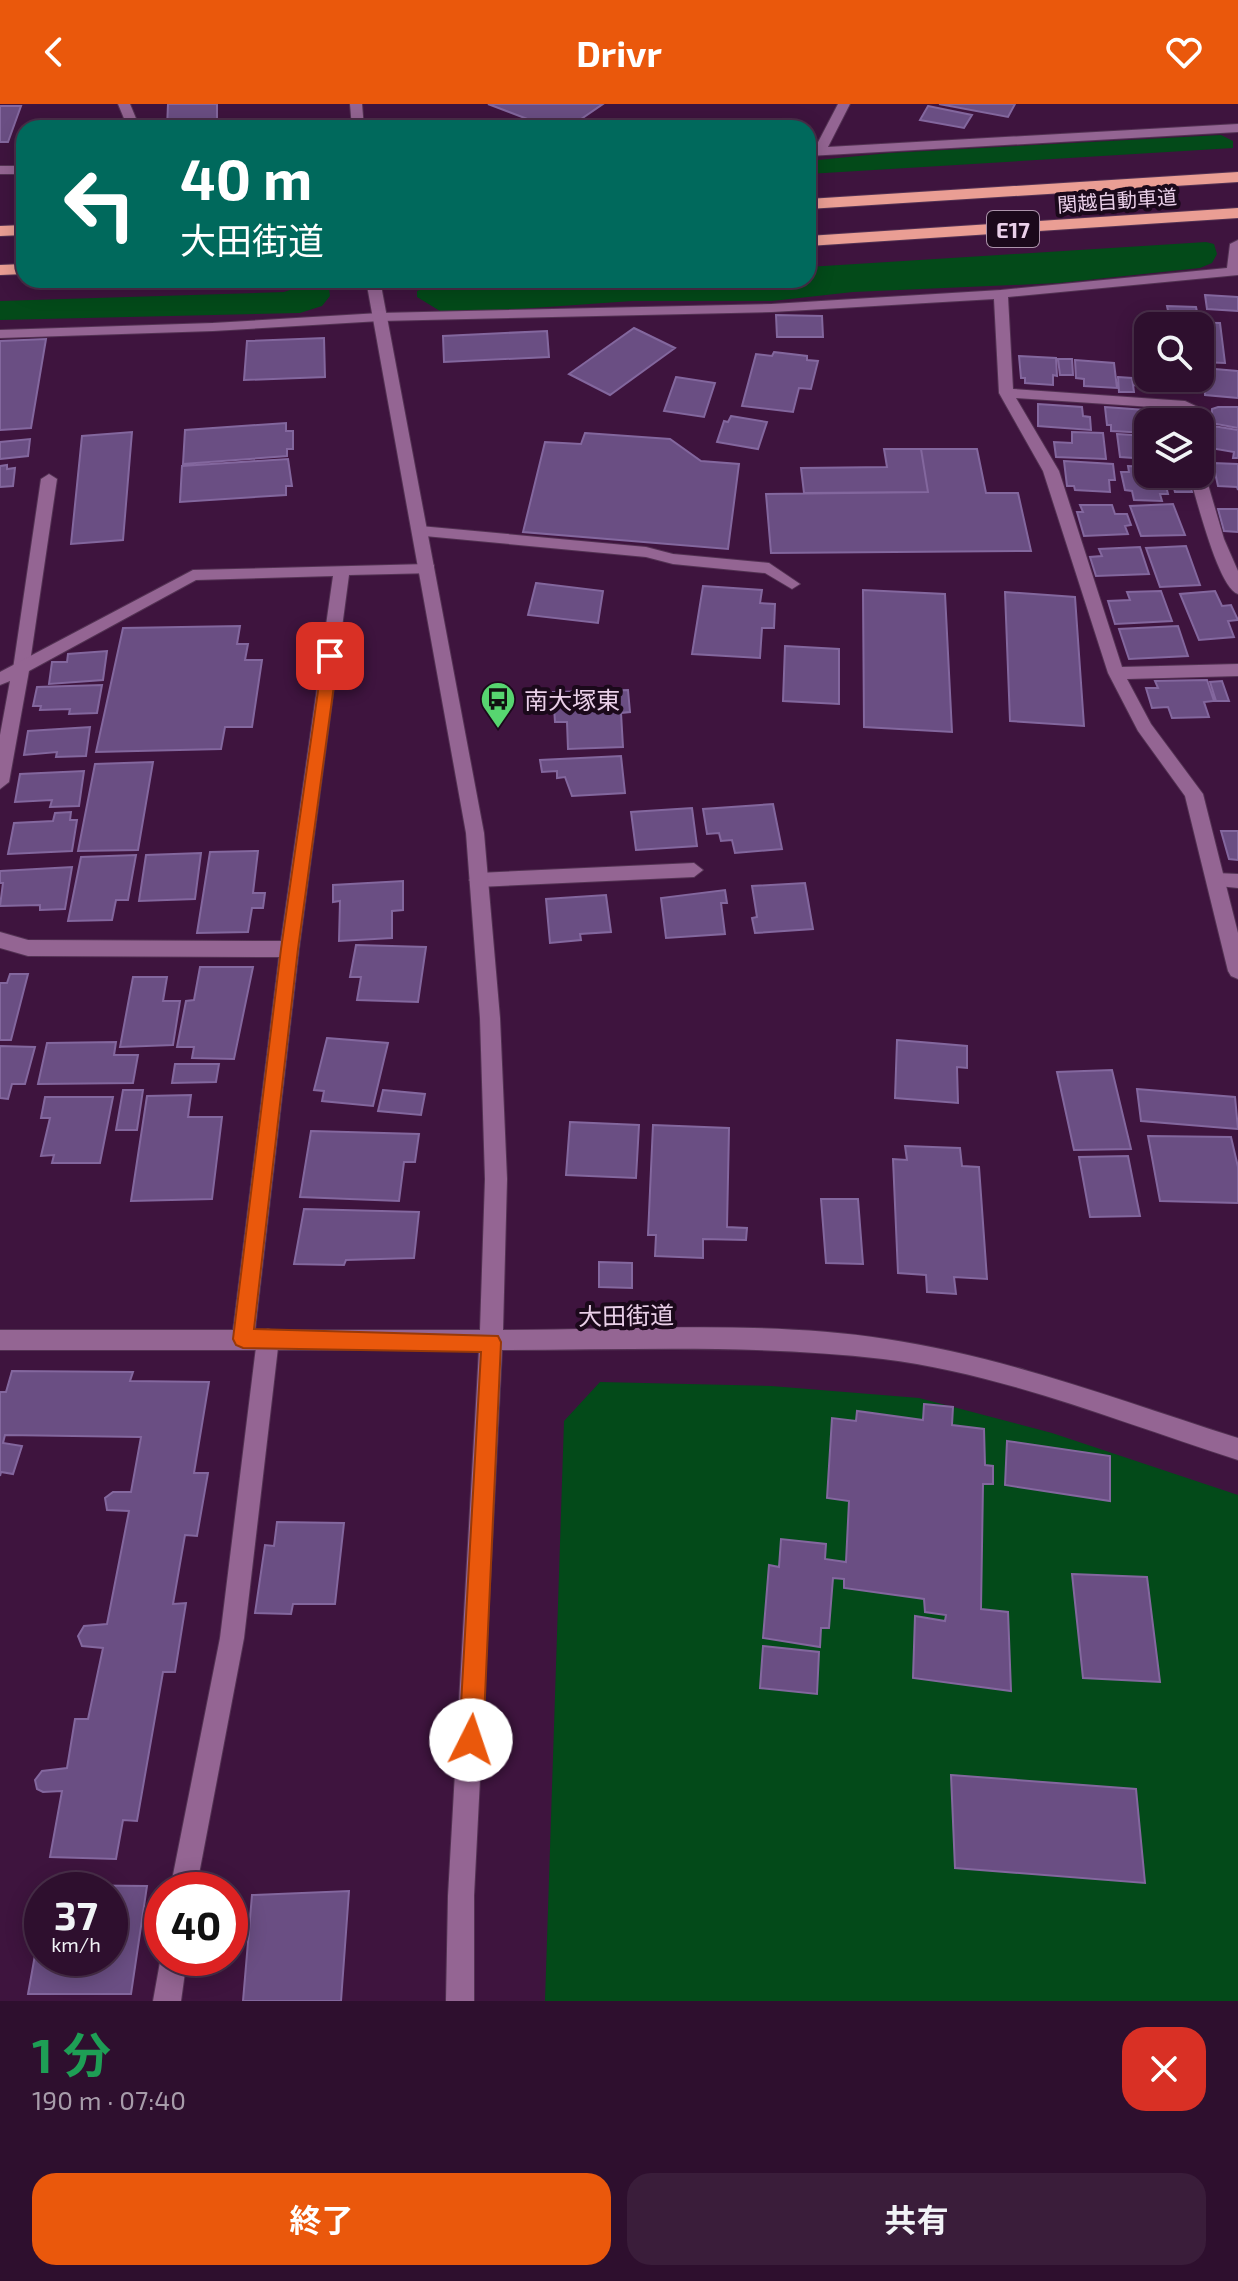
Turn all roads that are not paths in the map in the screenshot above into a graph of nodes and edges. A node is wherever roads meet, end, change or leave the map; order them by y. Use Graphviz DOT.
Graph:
graph roads {
  1 [pos="844,104"];
  2 [pos="1238,128"];
  3 [pos="816,149"];
  4 [pos="816,152"];
  5 [pos="1238,177"];
  6 [pos="816,203"];
  7 [pos="1238,213"];
  8 [pos="816,240"];
  9 [pos="1237,244"];
  10 [pos="1235,272"];
  11 [pos="375,288"];
  12 [pos="1001,294"];
  13 [pos="380,317"];
  14 [pos="0,334"];
  15 [pos="1006,393"];
  16 [pos="1193,408"];
  17 [pos="49,479"];
  18 [pos="1201,488"];
  19 [pos="420,531"];
  20 [pos="428,569"];
  21 [pos="342,570"];
  22 [pos="792,584"];
  23 [pos="1238,589"];
  24 [pos="21,669"];
  25 [pos="1238,670"];
  26 [pos="1116,673"];
  27 [pos="0,679"];
  28 [pos="0,782"];
  29 [pos="694,870"];
  30 [pos="478,880"];
  31 [pos="1216,880"];
  32 [pos="1238,881"];
  33 [pos="0,940"];
  34 [pos="289,949"];
  35 [pos="1238,971"];
  36 [pos="256,1339"];
  37 [pos="0,1340"];
  38 [pos="491,1342"];
  39 [pos="1238,1449"];
  40 [pos="186,1872"];
  41 [pos="170,1976"];
  42 [pos="167,2001"];
  43 [pos="460,2001"];
  1 -- 3 [label="street"];
  2 -- 4 [label="street"];
  5 -- 6 [label="highway, 関越自動車道 / E17"];
  7 -- 8 [label="highway, 関越自動車道 / E17"];
  9 -- 10 [label="street"];
  10 -- 12 [label="street"];
  11 -- 13 [label="street"];
  12 -- 13 [label="street"];
  12 -- 15 [label="street"];
  13 -- 14 [label="street"];
  13 -- 19 [label="street"];
  15 -- 16 [label="street"];
  15 -- 26 [label="street"];
  17 -- 24 [label="street"];
  18 -- 23 [label="street"];
  19 -- 20 [label="street"];
  19 -- 22 [label="street"];
  20 -- 21 [label="street"];
  20 -- 30 [label="street"];
  21 -- 24 [label="street"];
  21 -- 34 [label="street"];
  24 -- 27 [label="street"];
  24 -- 28 [label="street"];
  25 -- 26 [label="street"];
  26 -- 31 [label="street"];
  29 -- 30 [label="street"];
  30 -- 38 [label="street"];
  31 -- 32 [label="street"];
  31 -- 35 [label="street"];
  33 -- 34 [label="street"];
  34 -- 36 [label="street"];
  36 -- 37 [label="street, 大田街道"];
  36 -- 38 [label="street, 大田街道"];
  36 -- 40 [label="street"];
  38 -- 39 [label="street, 大田街道"];
  38 -- 43 [label="street"];
  41 -- 42 [label="street"];
}
